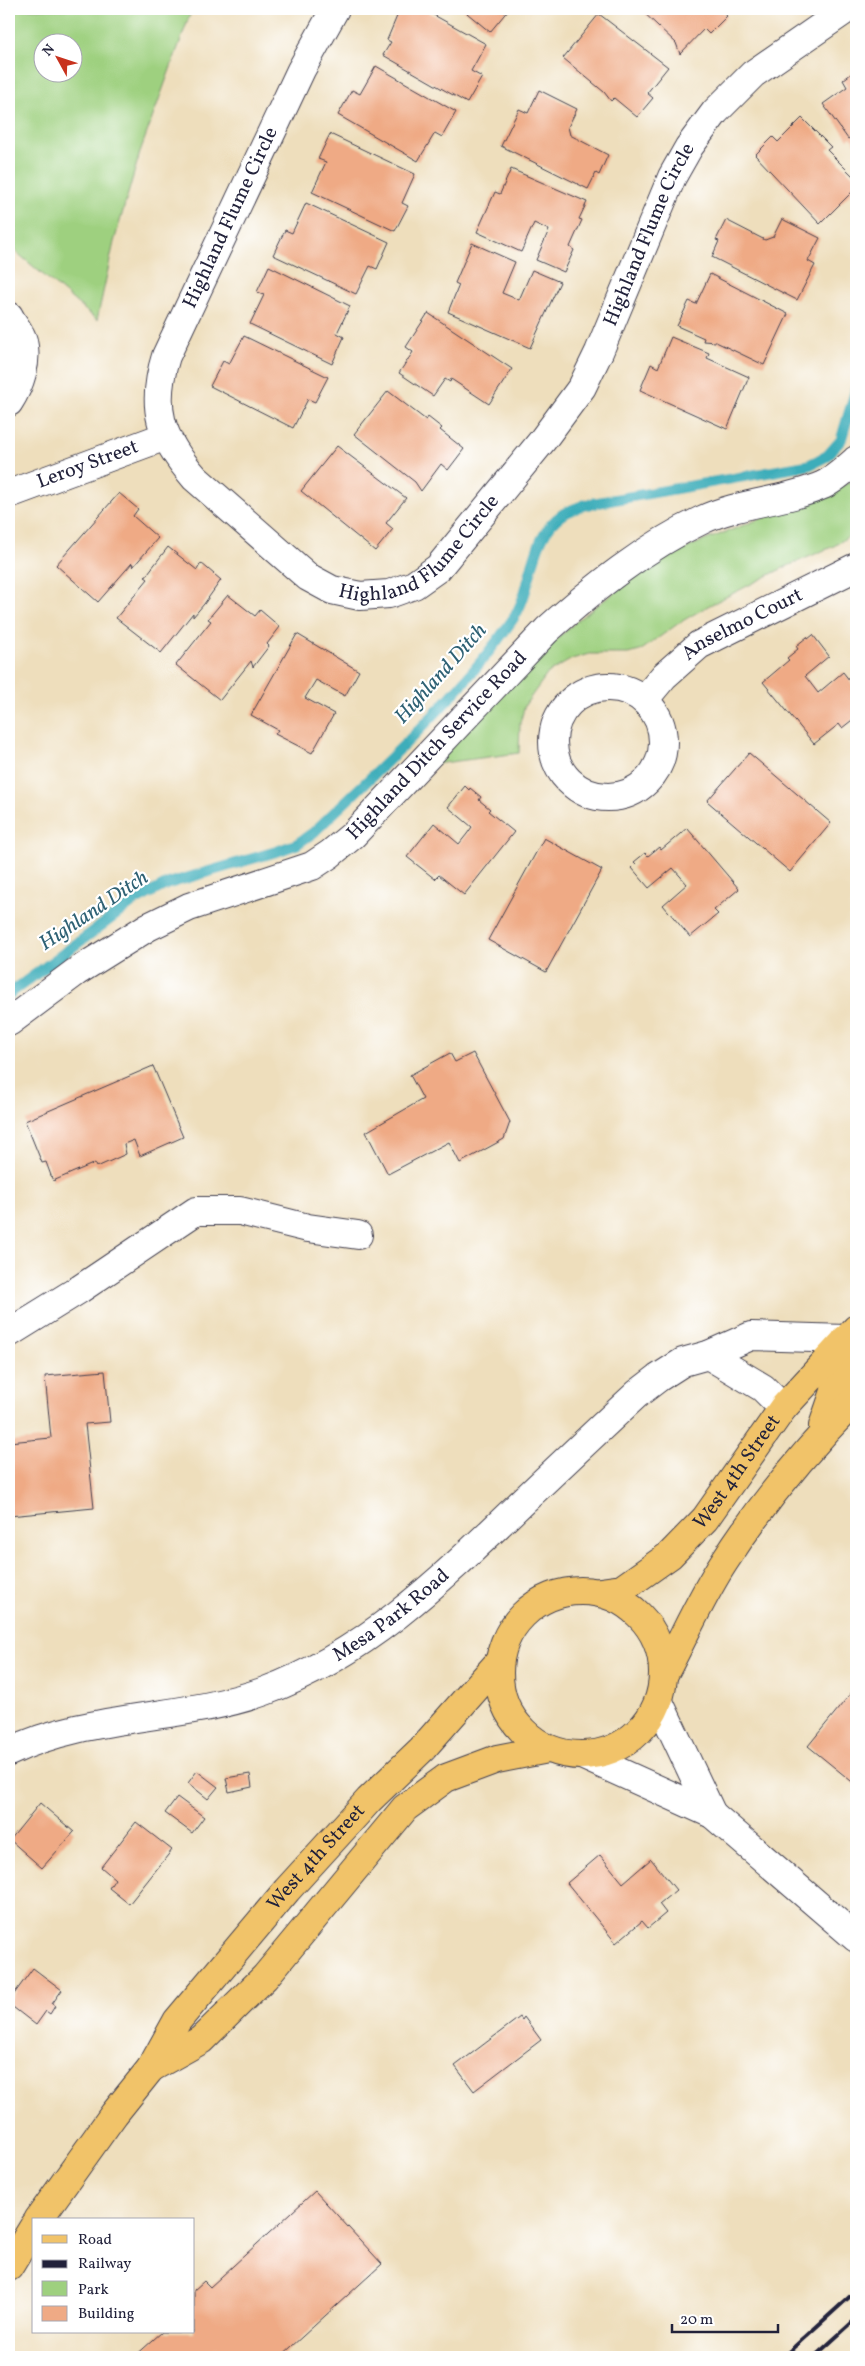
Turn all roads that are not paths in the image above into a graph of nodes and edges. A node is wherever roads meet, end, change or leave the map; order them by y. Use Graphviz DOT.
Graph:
graph roads {
  1 [pos="335,9"];
  2 [pos="847,9"];
  3 [pos="9,316"];
  4 [pos="9,402"];
  5 [pos="166,436"];
  6 [pos="856,460"];
  7 [pos="9,494"];
  8 [pos="856,567"];
  9 [pos="644,700"];
  10 [pos="9,1022"];
  11 [pos="358,1235"];
  12 [pos="9,1333"];
  13 [pos="851,1334"];
  14 [pos="708,1355"];
  15 [pos="856,1399"];
  16 [pos="783,1408"];
  17 [pos="819,1437"];
  18 [pos="600,1592"];
  19 [pos="500,1662"];
  20 [pos="664,1674"];
  21 [pos="659,1702"];
  22 [pos="548,1749"];
  23 [pos="9,1752"];
  24 [pos="584,1756"];
  25 [pos="712,1814"];
  26 [pos="856,1938"];
  27 [pos="152,2068"];
  28 [pos="39,2218"];
  29 [pos="32,2229"];
  30 [pos="9,2267"];
  1 -- 5 [label="street, Highland Flume Circle"];
  2 -- 5 [label="street, Highland Flume Circle"];
  3 -- 4 [label="street"];
  5 -- 7 [label="street, Leroy Street"];
  6 -- 10 [label="street, Highland Ditch Service Road"];
  8 -- 9 [label="street, Anselmo Court"];
  11 -- 12 [label="street"];
  13 -- 14 [label="street, Mesa Park Road"];
  13 -- 16 [label="main road, West 4th Street"];
  13 -- 17 [label="main road"];
  14 -- 16 [label="street"];
  14 -- 23 [label="street, Mesa Park Road"];
  15 -- 17 [label="main road, West 4th Street"];
  16 -- 18 [label="main road, West 4th Street"];
  17 -- 20 [label="main road, West 4th Street"];
  18 -- 19 [label="main road"];
  18 -- 20 [label="main road"];
  19 -- 22 [label="main road"];
  19 -- 27 [label="main road, West 4th Street"];
  20 -- 21 [label="main road"];
  21 -- 24 [label="main road"];
  21 -- 25 [label="street"];
  22 -- 24 [label="main road"];
  22 -- 27 [label="main road, West 4th Street"];
  24 -- 25 [label="street"];
  25 -- 26 [label="street"];
  27 -- 28 [label="main road, West 4th Street"];
  29 -- 30 [label="main road"];
}
